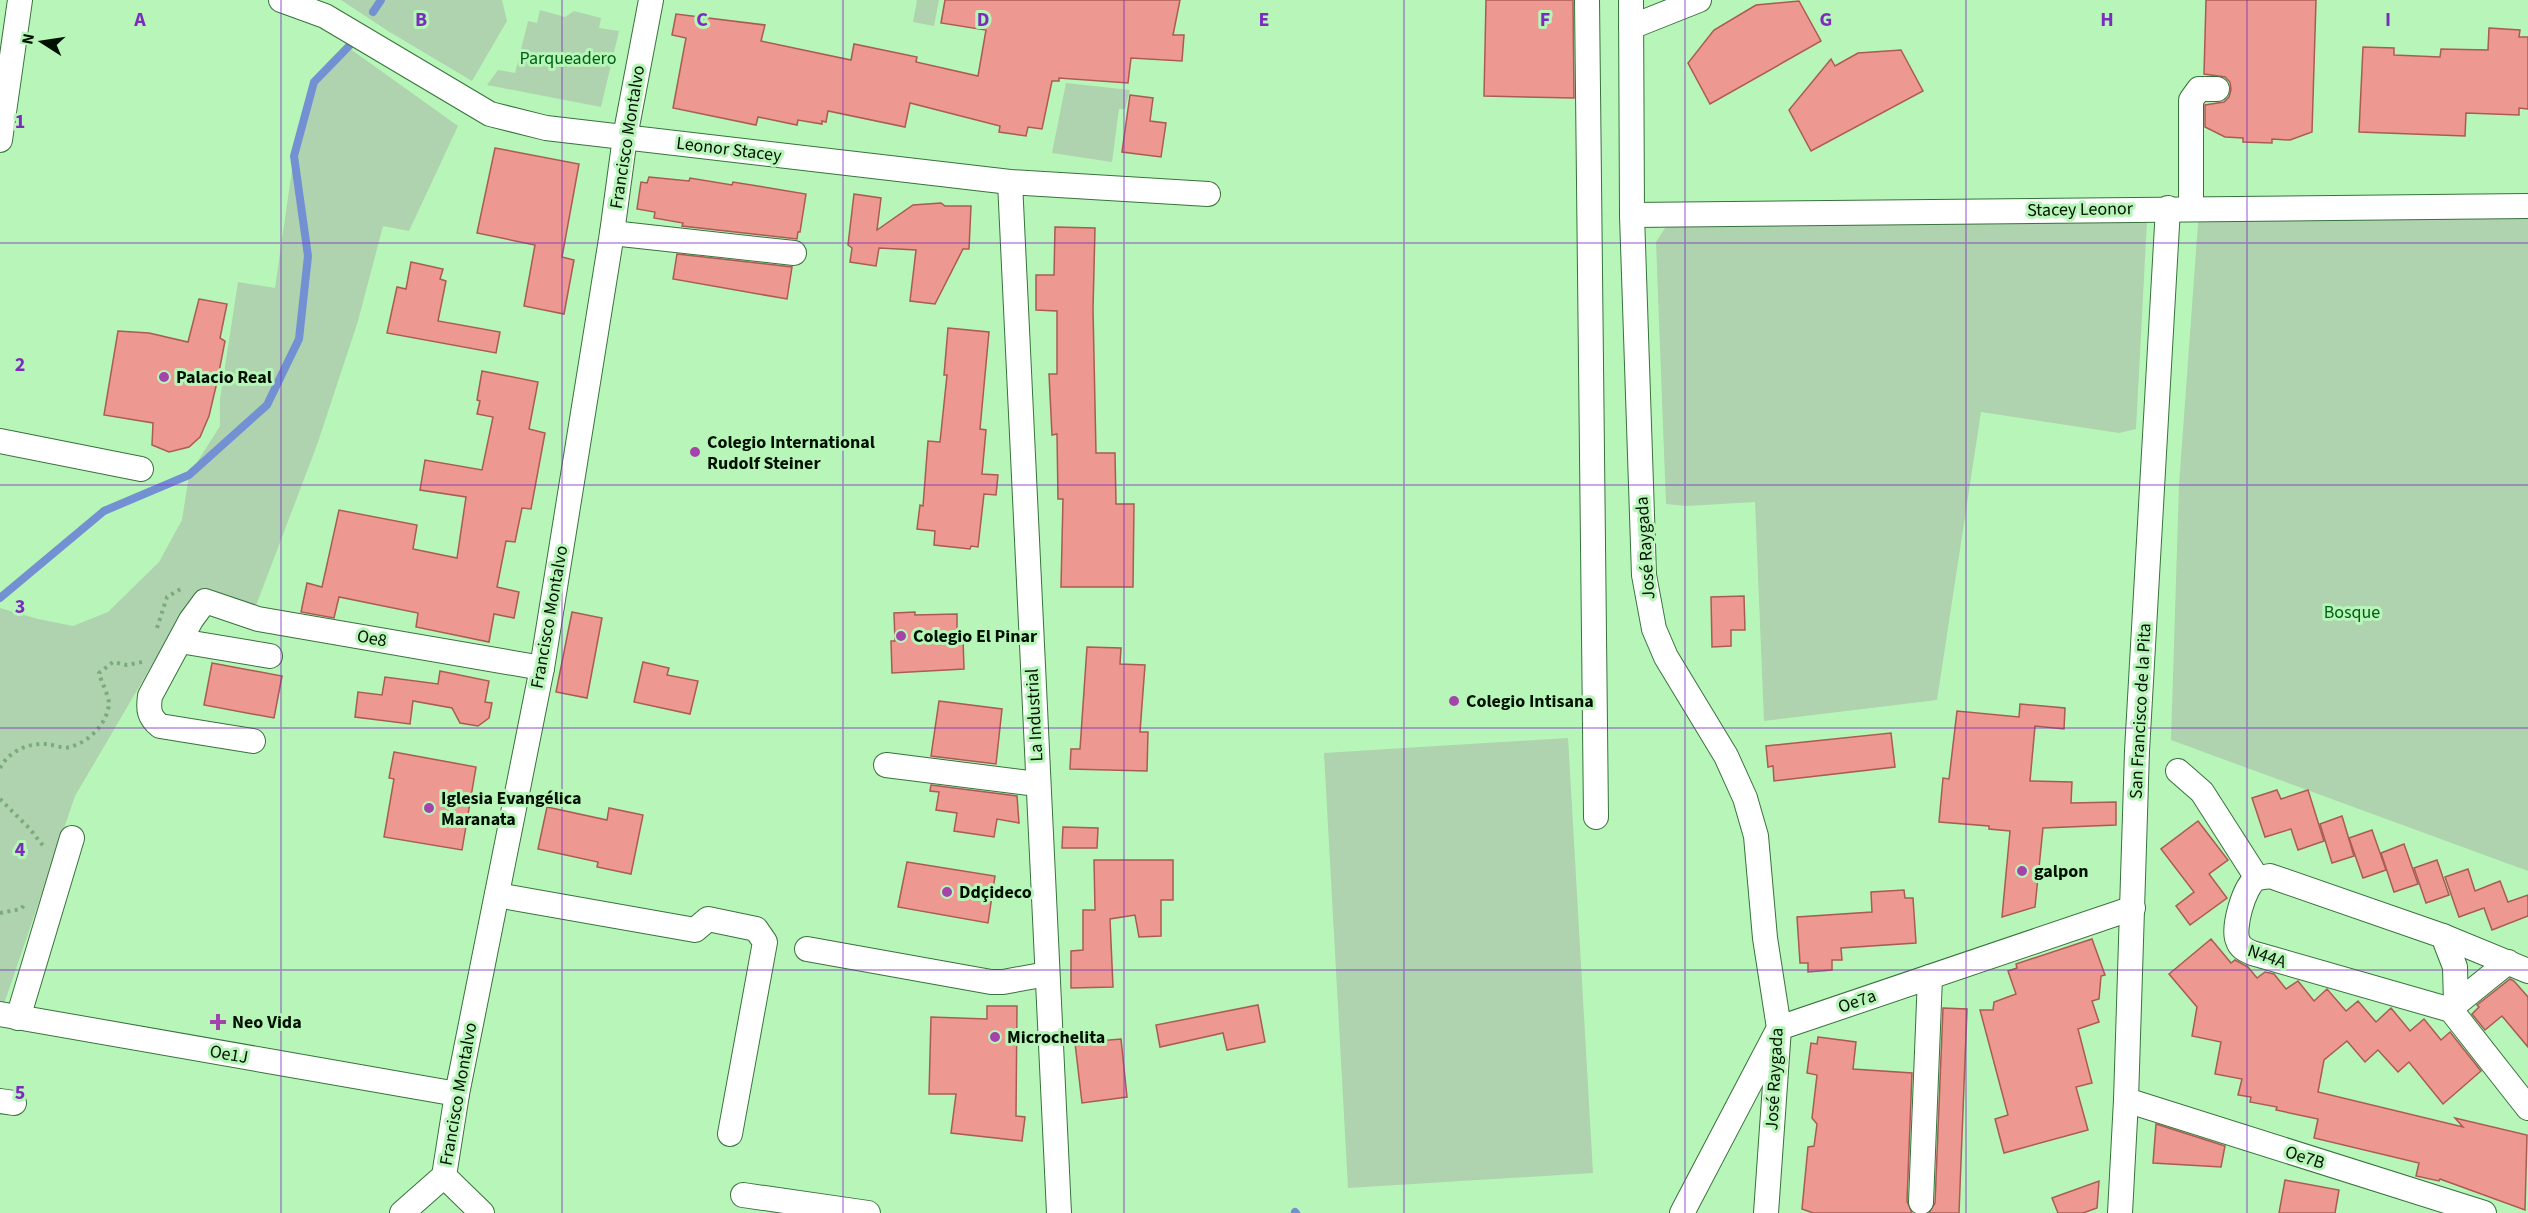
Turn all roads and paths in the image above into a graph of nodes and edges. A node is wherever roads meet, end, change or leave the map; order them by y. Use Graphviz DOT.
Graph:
graph roads {
  1 [pos="20,0"];
  2 [pos="281,0"];
  3 [pos="651,0"];
  4 [pos="1587,0"];
  5 [pos="1631,0"];
  6 [pos="1700,0"];
  7 [pos="1631,27"];
  8 [pos="2217,89"];
  9 [pos="625,137"];
  10 [pos="0,140"];
  11 [pos="1010,182"];
  12 [pos="1208,194"];
  13 [pos="2528,206"];
  14 [pos="2180,208"];
  15 [pos="1632,215"];
  16 [pos="612,233"];
  17 [pos="794,254"];
  18 [pos="0,441"];
  19 [pos="141,469"];
  20 [pos="205,601"];
  21 [pos="155,635"];
  22 [pos="180,641"];
  23 [pos="148,653"];
  24 [pos="270,656"];
  25 [pos="542,668"];
  26 [pos="253,741"];
  27 [pos="886,765"];
  28 [pos="0,768"];
  29 [pos="2178,771"];
  30 [pos="1037,784"];
  31 [pos="0,799"];
  32 [pos="1596,817"];
  33 [pos="72,838"];
  34 [pos="43,853"];
  35 [pos="2257,878"];
  36 [pos="497,895"];
  37 [pos="27,901"];
  38 [pos="2133,908"];
  39 [pos="0,913"];
  40 [pos="2443,936"];
  41 [pos="807,949"];
  42 [pos="2518,966"];
  43 [pos="1047,974"];
  44 [pos="1930,977"];
  45 [pos="2453,1007"];
  46 [pos="9,1016"];
  47 [pos="1779,1028"];
  48 [pos="457,1094"];
  49 [pos="2126,1100"];
  50 [pos="2528,1108"];
  51 [pos="730,1134"];
  52 [pos="444,1176"];
  53 [pos="743,1195"];
  54 [pos="1921,1202"];
  55 [pos="402,1213"];
  56 [pos="482,1213"];
  57 [pos="868,1213"];
  58 [pos="1059,1213"];
  59 [pos="1682,1213"];
  60 [pos="1766,1213"];
  61 [pos="2120,1213"];
  62 [pos="2484,1213"];
  1 -- 10 [label="street"];
  2 -- 9 [label="street, Leonor Stacey"];
  3 -- 9 [label="street, Francisco Montalvo"];
  4 -- 32 [label="street"];
  5 -- 7 [label="street, José Raygada"];
  6 -- 7 [label="street"];
  7 -- 15 [label="street, José Raygada"];
  8 -- 14 [label="street, San Francisco de la Pita"];
  9 -- 11 [label="street, Leonor Stacey"];
  9 -- 16 [label="street, Francisco Montalvo"];
  11 -- 12 [label="street, Leonor Stacey"];
  11 -- 30 [label="street, La Industrial"];
  13 -- 14 [label="street, Stacey Leonor"];
  14 -- 15 [label="street, Stacey Leonor"];
  14 -- 38 [label="street, San Francisco de la Pita"];
  15 -- 47 [label="street, José Raygada"];
  16 -- 17 [label="street"];
  16 -- 25 [label="street, Francisco Montalvo"];
  18 -- 19 [label="street"];
  20 -- 21 [label="path"];
  20 -- 22 [label="street"];
  20 -- 25 [label="street, Oe8"];
  22 -- 24 [label="street"];
  22 -- 26 [label="street"];
  23 -- 28 [label="path"];
  25 -- 36 [label="street, Francisco Montalvo"];
  27 -- 30 [label="street"];
  29 -- 35 [label="street"];
  30 -- 43 [label="street, La Industrial"];
  31 -- 34 [label="path"];
  33 -- 46 [label="street"];
  35 -- 40 [label="street"];
  35 -- 45 [label="street, N44A"];
  36 -- 48 [label="street, Francisco Montalvo"];
  36 -- 51 [label="street"];
  37 -- 39 [label="path"];
  38 -- 44 [label="street, Oe7a"];
  38 -- 49 [label="street, San Francisco de la Pita"];
  40 -- 42 [label="street"];
  40 -- 45 [label="street"];
  41 -- 43 [label="street"];
  42 -- 45 [label="street"];
  43 -- 58 [label="street, La Industrial"];
  44 -- 47 [label="street, Oe7a"];
  44 -- 54 [label="street"];
  45 -- 50 [label="street"];
  46 -- 48 [label="street, Oe1J"];
  47 -- 59 [label="street"];
  47 -- 60 [label="street, José Raygada"];
  48 -- 52 [label="street, Francisco Montalvo"];
  49 -- 61 [label="street, San Francisco de la Pita"];
  49 -- 62 [label="street, Oe7B"];
  52 -- 55 [label="street, Francisco Montalvo"];
  52 -- 56 [label="street"];
  53 -- 57 [label="street"];
}
